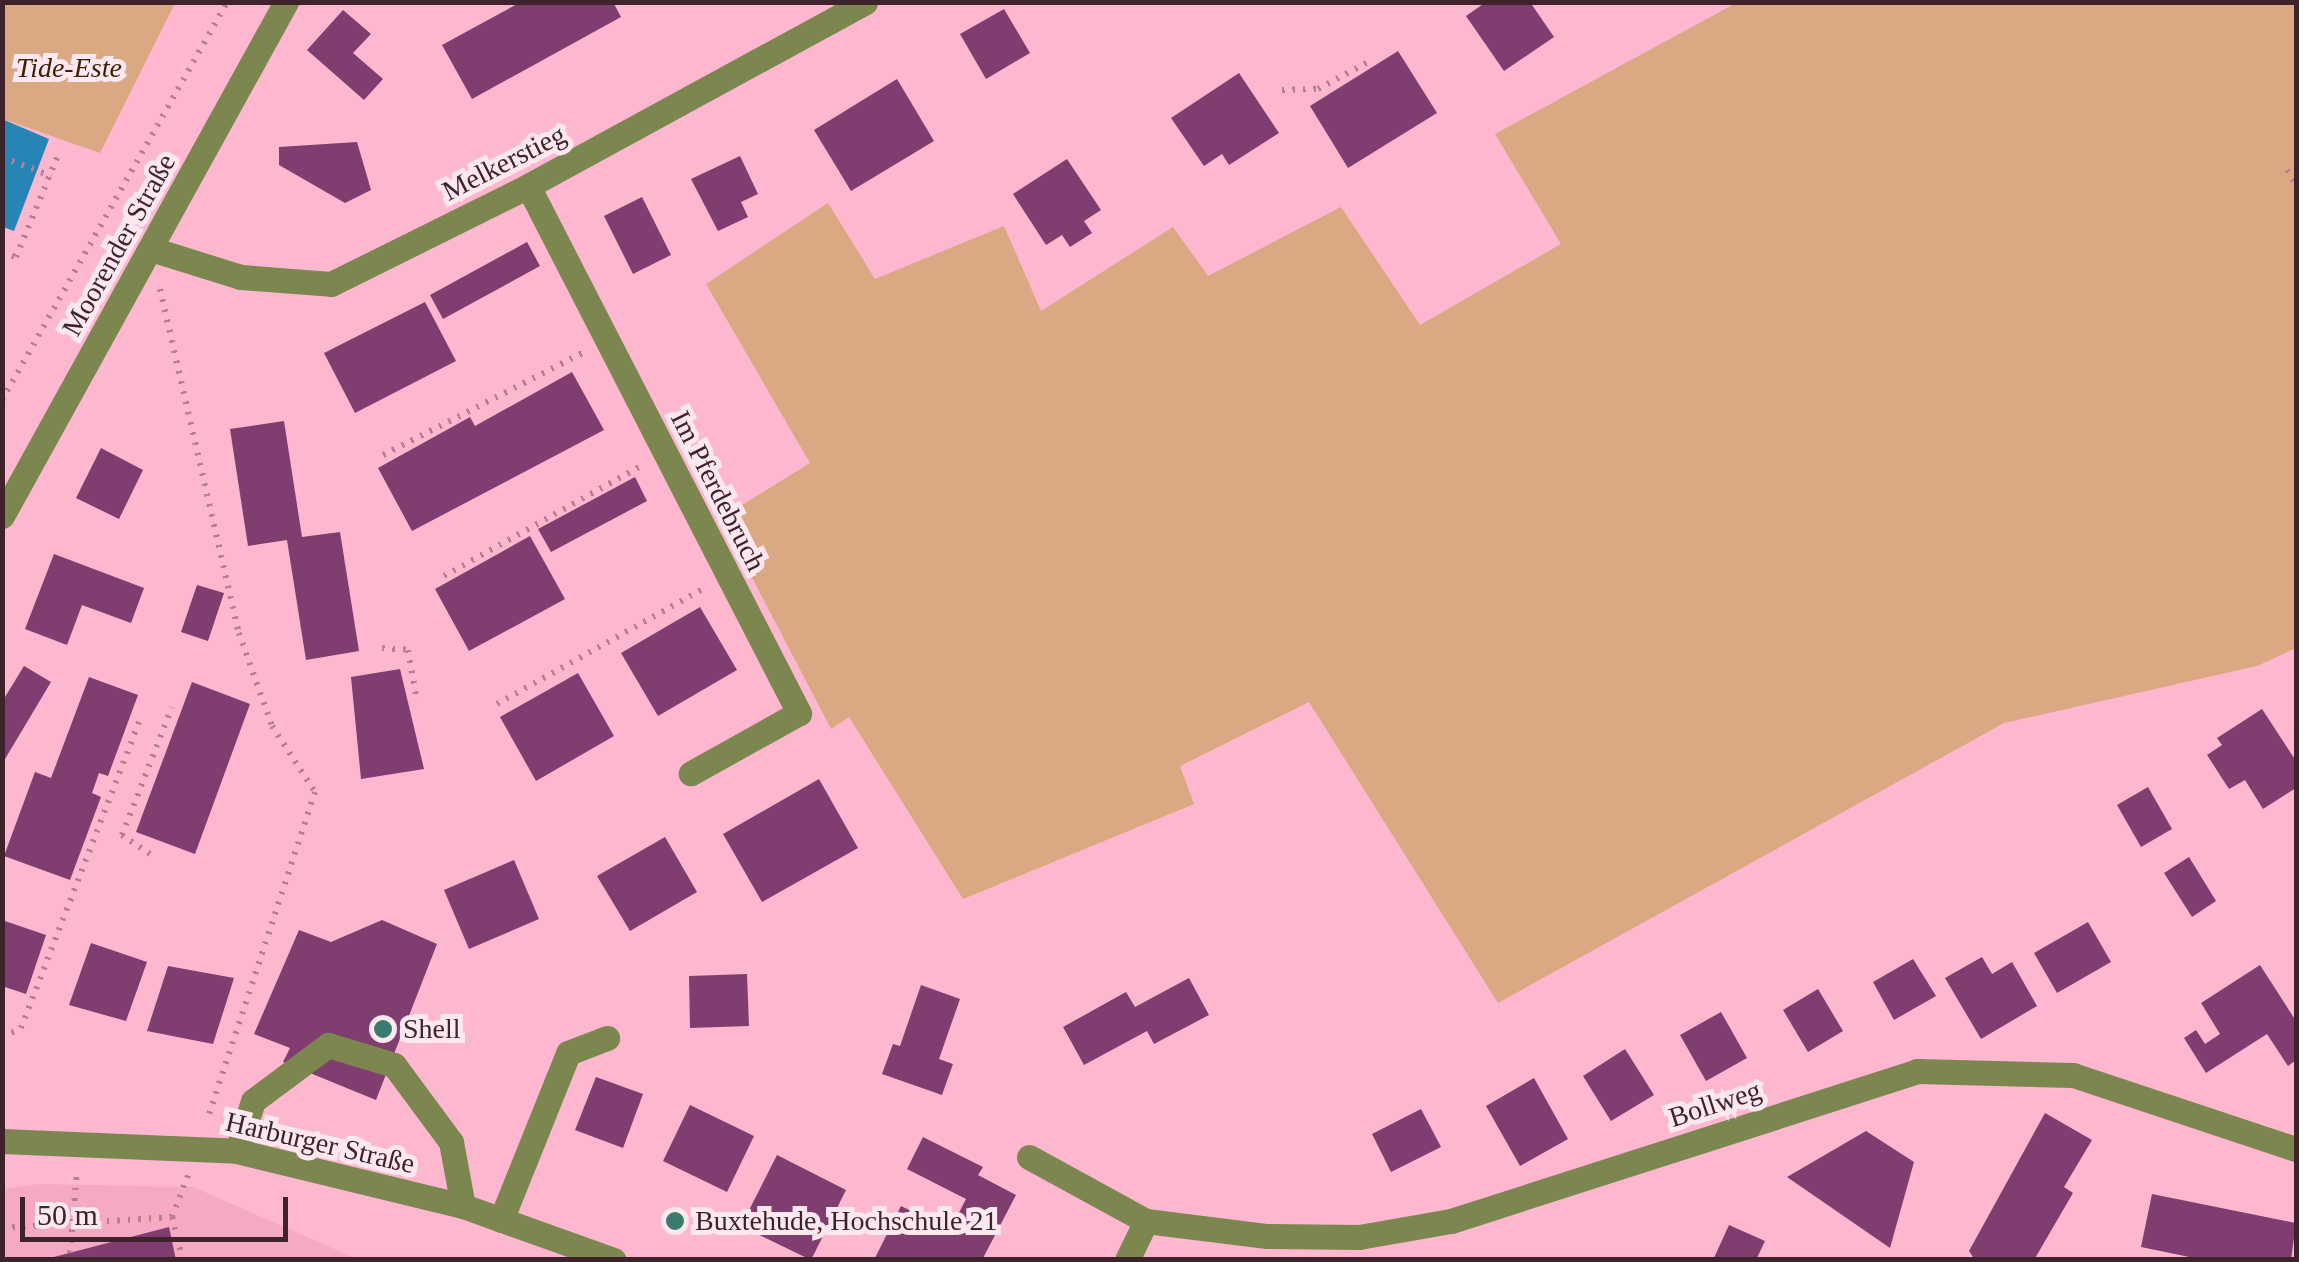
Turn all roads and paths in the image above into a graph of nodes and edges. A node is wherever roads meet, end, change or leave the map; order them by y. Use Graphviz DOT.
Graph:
graph roads {
  1 [pos="227,2"];
  2 [pos="286,2"];
  3 [pos="865,2"];
  4 [pos="1368,62"];
  5 [pos="1282,90"];
  6 [pos="58,155"];
  7 [pos="4,157"];
  8 [pos="2287,170"];
  9 [pos="52,176"];
  10 [pos="2296,185"];
  11 [pos="528,186"];
  12 [pos="151,248"];
  13 [pos="2,252"];
  14 [pos="608,340"];
  15 [pos="2,400"];
  16 [pos="665,452"];
  17 [pos="383,455"];
  18 [pos="2,516"];
  19 [pos="727,574"];
  20 [pos="444,576"];
  21 [pos="382,648"];
  22 [pos="418,701"];
  23 [pos="498,704"];
  24 [pos="172,707"];
  25 [pos="141,717"];
  26 [pos="691,773"];
  27 [pos="150,854"];
  28 [pos="2,1037"];
  29 [pos="606,1038"];
  30 [pos="2,1140"];
  31 [pos="81,1140"];
  32 [pos="198,1148"];
  33 [pos="2296,1149"];
  34 [pos="237,1151"];
  35 [pos="1029,1157"];
  36 [pos="463,1206"];
  37 [pos="172,1217"];
  38 [pos="501,1220"];
  39 [pos="1146,1221"];
  40 [pos="69,1227"];
  41 [pos="2,1228"];
  42 [pos="70,1253"];
  43 [pos="183,1260"];
  44 [pos="614,1260"];
  45 [pos="1127,1260"];
  1 -- 15 [label="path"];
  2 -- 12 [label="street, Moorender Straße"];
  3 -- 11 [label="street, Melkerstieg"];
  4 -- 5 [label="path"];
  6 -- 9 [label="path"];
  7 -- 9 [label="path"];
  8 -- 10 [label="path"];
  9 -- 13 [label="path"];
  11 -- 12 [label="street, Melkerstieg"];
  11 -- 14 [label="street, Im Pferdebruch"];
  12 -- 18 [label="street, Moorender Straße"];
  12 -- 32 [label="path"];
  14 -- 16 [label="street, Im Pferdebruch"];
  14 -- 17 [label="path"];
  16 -- 19 [label="street, Im Pferdebruch"];
  16 -- 20 [label="path"];
  19 -- 23 [label="path"];
  19 -- 26 [label="street, Im Pferdebruch"];
  21 -- 22 [label="path"];
  24 -- 27 [label="path"];
  25 -- 28 [label="path"];
  29 -- 38 [label="street"];
  30 -- 31 [label="street, Harburger Straße"];
  31 -- 32 [label="street, Harburger Straße"];
  31 -- 40 [label="path"];
  32 -- 34 [label="street, Harburger Straße"];
  32 -- 37 [label="path"];
  33 -- 39 [label="street, Bollweg"];
  34 -- 36 [label="street, Harburger Straße"];
  34 -- 36 [label="street"];
  35 -- 39 [label="street, Bollweg"];
  36 -- 38 [label="street, Harburger Straße"];
  37 -- 40 [label="path"];
  37 -- 43 [label="path"];
  38 -- 44 [label="street, Harburger Straße"];
  39 -- 45 [label="street"];
  40 -- 41 [label="path"];
  40 -- 42 [label="path"];
}
